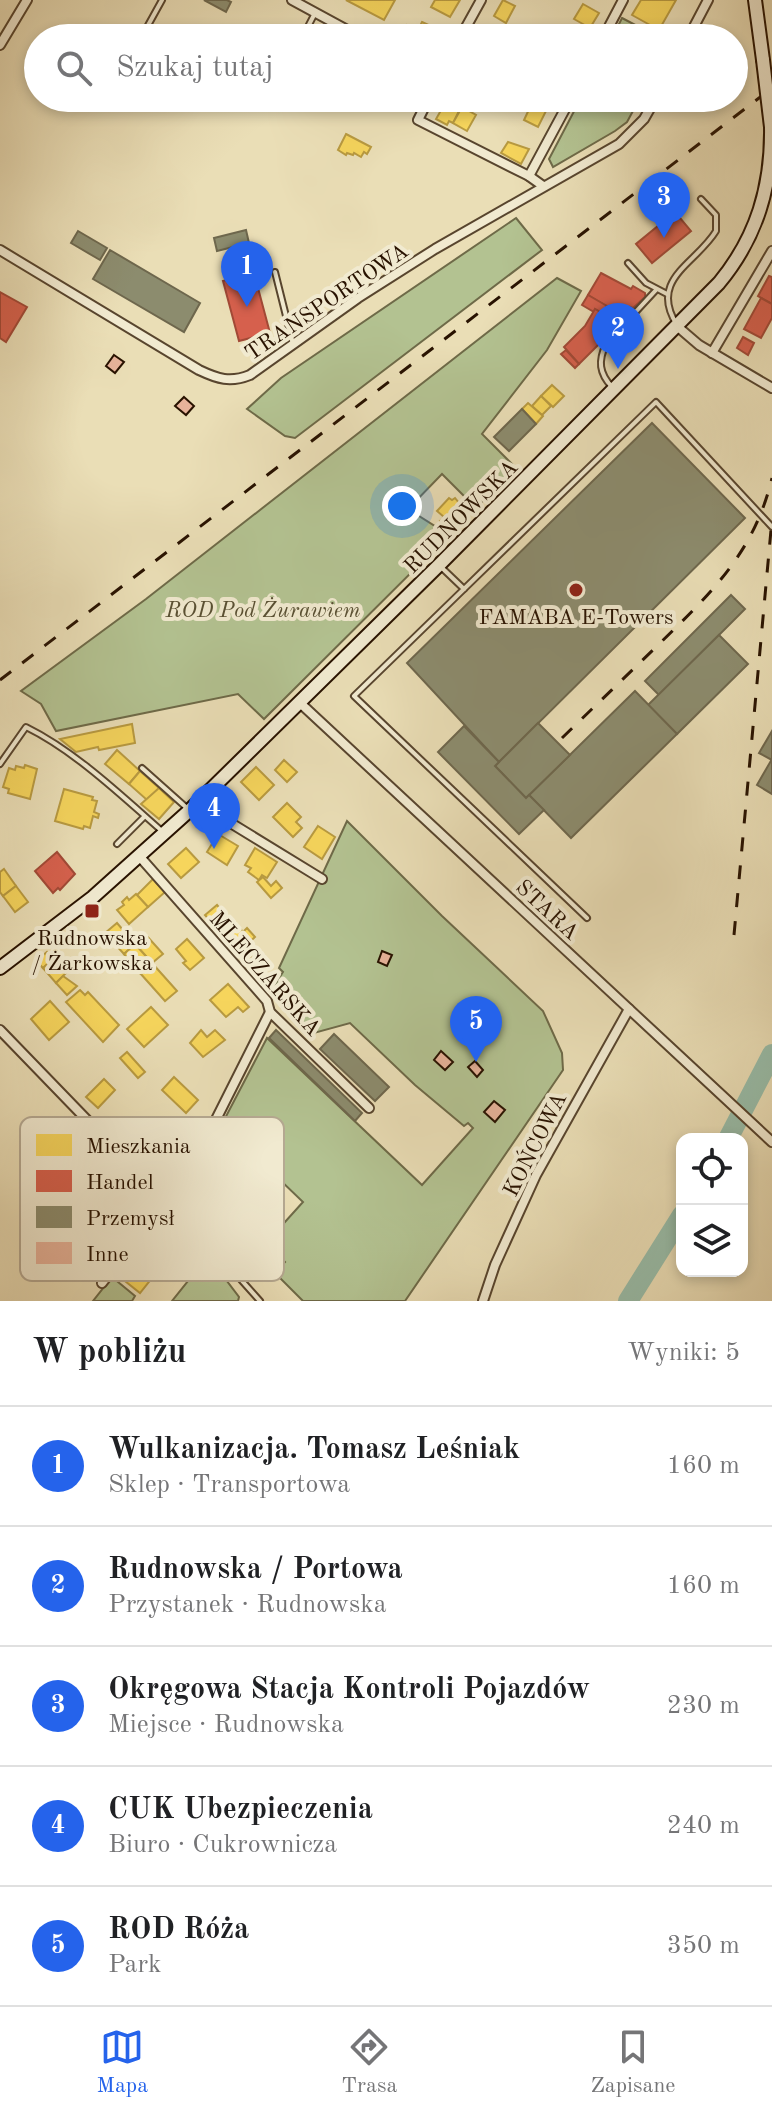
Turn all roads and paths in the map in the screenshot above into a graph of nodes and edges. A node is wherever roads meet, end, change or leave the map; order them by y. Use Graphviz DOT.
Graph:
graph roads {
  1 [pos="27,0"];
  2 [pos="162,0"];
  3 [pos="292,0"];
  4 [pos="481,0"];
  5 [pos="623,0"];
  6 [pos="708,0"];
  7 [pos="755,0"];
  8 [pos="316,13"];
  9 [pos="149,24"];
  10 [pos="310,24"];
  11 [pos="336,24"];
  12 [pos="468,24"];
  13 [pos="610,24"];
  14 [pos="695,24"];
  15 [pos="0,43"];
  16 [pos="422,112"];
  17 [pos="563,112"];
  18 [pos="648,112"];
  19 [pos="771,127"];
  20 [pos="529,176"];
  21 [pos="543,186"];
  22 [pos="701,199"];
  23 [pos="0,250"];
  24 [pos="772,251"];
  25 [pos="628,263"];
  26 [pos="275,272"];
  27 [pos="656,290"];
  28 [pos="667,294"];
  29 [pos="678,327"];
  30 [pos="293,344"];
  31 [pos="712,353"];
  32 [pos="772,388"];
  33 [pos="615,390"];
  34 [pos="772,527"];
  35 [pos="439,565"];
  36 [pos="464,589"];
  37 [pos="299,702"];
  38 [pos="0,764"];
  39 [pos="142,768"];
  40 [pos="194,807"];
  41 [pos="144,817"];
  42 [pos="165,834"];
  43 [pos="117,844"];
  44 [pos="140,857"];
  45 [pos="322,879"];
  46 [pos="587,918"];
  47 [pos="0,968"];
  48 [pos="629,1009"];
  49 [pos="270,1012"];
  50 [pos="0,1030"];
  51 [pos="369,1108"];
  52 [pos="85,1117"];
  53 [pos="218,1117"];
  54 [pos="772,1142"];
  55 [pos="242,1281"];
  56 [pos="260,1301"];
  57 [pos="483,1301"];
  1 -- 15 [label="street"];
  2 -- 9 [label="lane"];
  3 -- 8 [label="street"];
  4 -- 12 [label="street"];
  5 -- 13 [label="street"];
  6 -- 14 [label="street"];
  7 -- 19 [label="main road, RUDNOWSKA, bridge"];
  8 -- 10 [label="lane"];
  8 -- 11 [label="street"];
  16 -- 20 [label="street"];
  17 -- 20 [label="street"];
  18 -- 21 [label="street, TRANSPORTOWA"];
  19 -- 29 [label="main road, RUDNOWSKA"];
  20 -- 21 [label="street"];
  21 -- 30 [label="street, TRANSPORTOWA"];
  22 -- 28 [label="lane"];
  23 -- 30 [label="street, TRANSPORTOWA"];
  24 -- 31 [label="street"];
  25 -- 27 [label="lane"];
  26 -- 30 [label="lane"];
  27 -- 28 [label="lane"];
  27 -- 33 [label="lane"];
  28 -- 29 [label="lane"];
  29 -- 31 [label="street"];
  29 -- 33 [label="main road, RUDNOWSKA"];
  31 -- 32 [label="street"];
  33 -- 35 [label="main road, RUDNOWSKA"];
  34 -- 36 [label="lane"];
  35 -- 36 [label="lane"];
  35 -- 37 [label="main road, RUDNOWSKA"];
  36 -- 46 [label="lane"];
  37 -- 40 [label="main road, RUDNOWSKA"];
  37 -- 48 [label="street, STARA"];
  38 -- 41 [label="lane"];
  39 -- 40 [label="lane"];
  40 -- 42 [label="main road, RUDNOWSKA"];
  40 -- 45 [label="street"];
  41 -- 42 [label="lane"];
  41 -- 43 [label="lane"];
  42 -- 44 [label="main road, RUDNOWSKA"];
  44 -- 47 [label="main road, RUDNOWSKA"];
  44 -- 49 [label="street, MLECZARSKA"];
  48 -- 54 [label="street, STARA"];
  48 -- 57 [label="street, KOŃCOWA"];
  49 -- 51 [label="street, MLECZARSKA"];
  49 -- 53 [label="street"];
  50 -- 52 [label="street"];
  55 -- 56 [label="lane"];
}
